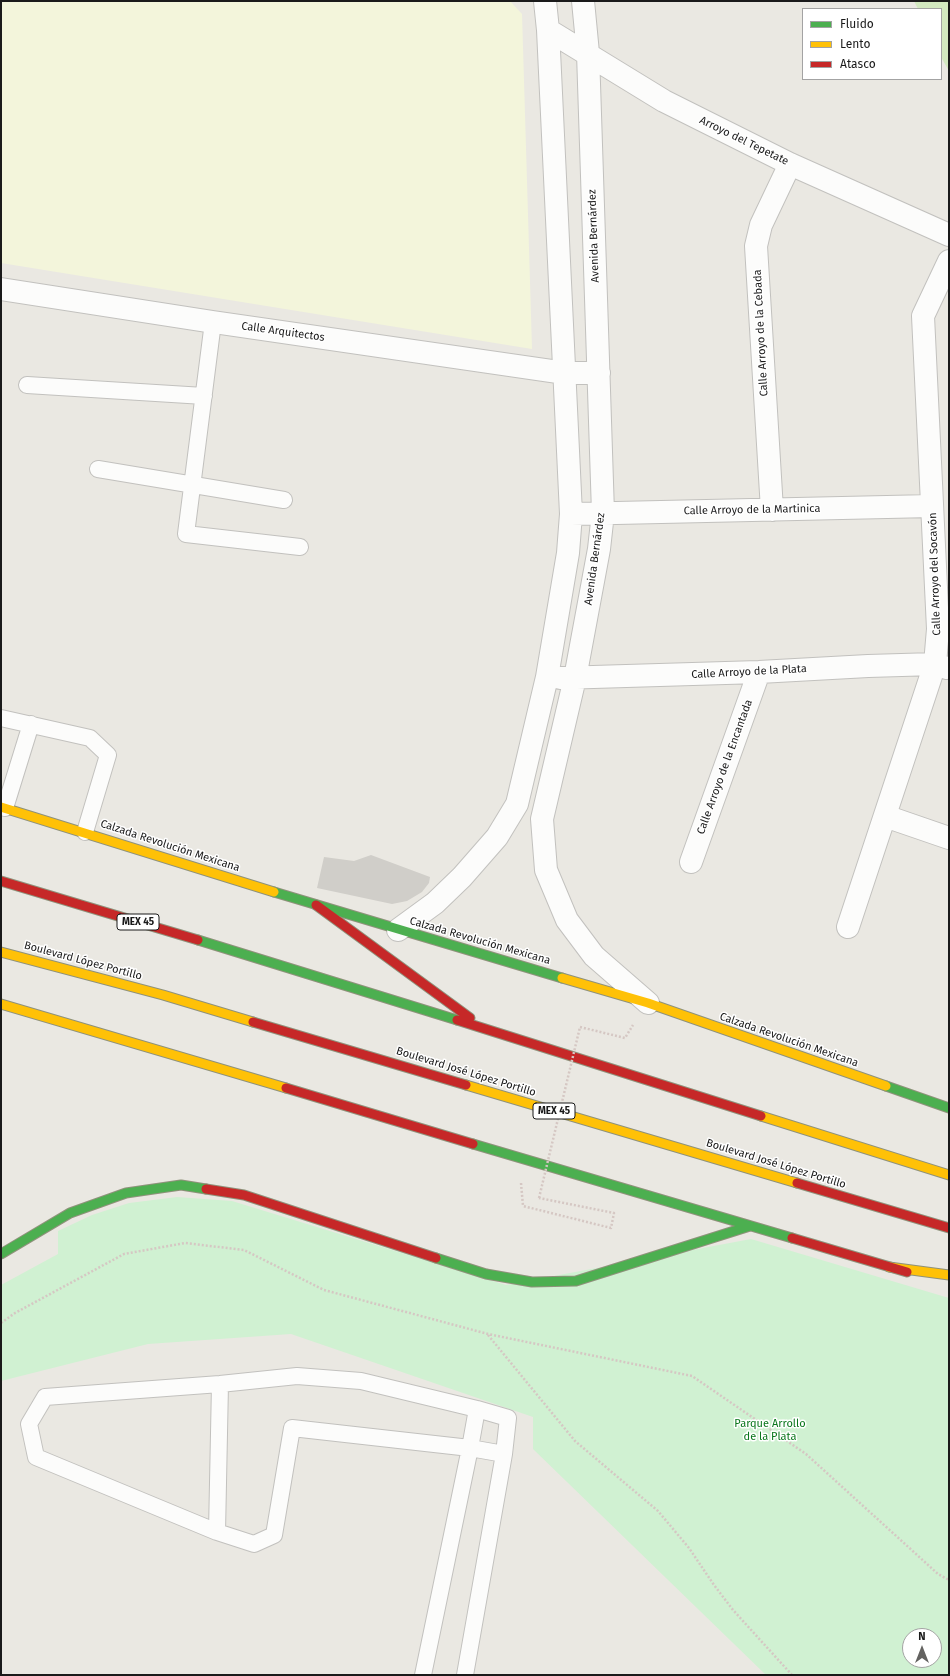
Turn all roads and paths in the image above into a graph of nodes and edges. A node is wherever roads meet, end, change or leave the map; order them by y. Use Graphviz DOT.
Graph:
graph roads {
  1 [pos="545,1"];
  2 [pos="583,1"];
  3 [pos="548,30"];
  4 [pos="588,53"];
  5 [pos="790,164"];
  6 [pos="949,235"];
  7 [pos="949,261"];
  8 [pos="1,289"];
  9 [pos="213,322"];
  10 [pos="565,372"];
  11 [pos="599,372"];
  12 [pos="27,385"];
  13 [pos="204,396"];
  14 [pos="98,469"];
  15 [pos="192,486"];
  16 [pos="284,500"];
  17 [pos="932,506"];
  18 [pos="772,510"];
  19 [pos="603,513"];
  20 [pos="571,514"];
  21 [pos="300,547"];
  22 [pos="942,666"];
  23 [pos="759,672"];
  24 [pos="547,677"];
  25 [pos="575,678"];
  26 [pos="1,718"];
  27 [pos="31,724"];
  28 [pos="3,807"];
  29 [pos="885,816"];
  30 [pos="85,832"];
  31 [pos="949,838"];
  32 [pos="691,862"];
  33 [pos="1,881"];
  34 [pos="316,905"];
  35 [pos="848,927"];
  36 [pos="398,930"];
  37 [pos="1,952"];
  38 [pos="160,994"];
  39 [pos="648,1003"];
  40 [pos="1,1004"];
  41 [pos="484,1028"];
  42 [pos="625,1038"];
  43 [pos="949,1108"];
  44 [pos="949,1176"];
  45 [pos="523,1206"];
  46 [pos="750,1226"];
  47 [pos="949,1228"];
  48 [pos="1,1254"];
  49 [pos="889,1266"];
  50 [pos="949,1275"];
  51 [pos="949,1284"];
  52 [pos="1,1323"];
  53 [pos="488,1334"];
  54 [pos="220,1384"];
  55 [pos="477,1409"];
  56 [pos="470,1448"];
  57 [pos="504,1454"];
  58 [pos="217,1532"];
  59 [pos="949,1580"];
  60 [pos="423,1675"];
  61 [pos="465,1675"];
  62 [pos="792,1675"];
  1 -- 3 [label="street"];
  2 -- 4 [label="street, Avenida Bernárdez"];
  3 -- 4 [label="street, Arroyo del Tepetate"];
  3 -- 10 [label="street"];
  4 -- 5 [label="street, Arroyo del Tepetate"];
  4 -- 11 [label="street, Avenida Bernárdez"];
  5 -- 6 [label="street, Arroyo del Tepetate"];
  5 -- 18 [label="street, Calle Arroyo de la Cebada"];
  7 -- 17 [label="street, Calle Arroyo del Socavón"];
  8 -- 9 [label="street, Calle Arquitectos"];
  9 -- 10 [label="street, Calle Arquitectos"];
  9 -- 13 [label="lane"];
  10 -- 11 [label="street, Calle Arquitectos"];
  10 -- 20 [label="street"];
  11 -- 19 [label="street, Avenida Bernárdez"];
  12 -- 13 [label="lane"];
  13 -- 15 [label="lane"];
  14 -- 15 [label="lane"];
  15 -- 16 [label="lane"];
  15 -- 21 [label="lane"];
  17 -- 18 [label="street, Calle Arroyo de la Martinica"];
  17 -- 22 [label="street, Calle Arroyo del Socavón"];
  18 -- 19 [label="street, Calle Arroyo de la Martinica"];
  19 -- 20 [label="street, Calle Arroyo de la Martinica"];
  19 -- 25 [label="street, Avenida Bernárdez"];
  20 -- 24 [label="street"];
  22 -- 23 [label="street, Calle Arroyo de la Plata"];
  22 -- 29 [label="street, Calle Arroyo del Socavón"];
  23 -- 25 [label="street, Calle Arroyo de la Plata"];
  23 -- 32 [label="street, Calle Arroyo de la Encantada"];
  24 -- 25 [label="street, Calle Arroyo de la Plata"];
  24 -- 36 [label="street"];
  25 -- 39 [label="street, Avenida Bernárdez"];
  26 -- 27 [label="lane"];
  27 -- 28 [label="lane"];
  27 -- 30 [label="lane"];
  28 -- 30 [label="main road, Calzada Revolución Mexicana"];
  29 -- 31 [label="street"];
  29 -- 35 [label="street, Calle Arroyo del Socavón"];
  30 -- 34 [label="main road, Calzada Revolución Mexicana"];
  33 -- 41 [label="main road, MEX 45"];
  34 -- 36 [label="main road, Calzada Revolución Mexicana"];
  34 -- 41 [label="main road"];
  36 -- 39 [label="main road, Calzada Revolución Mexicana"];
  37 -- 38 [label="main road, Boulevard López Portillo / MEX 45"];
  38 -- 47 [label="main road, Boulevard José López Portillo / MEX 45"];
  39 -- 43 [label="main road, Calzada Revolución Mexicana"];
  40 -- 46 [label="main road"];
  41 -- 44 [label="main road, MEX 45"];
  42 -- 45 [label="path, bridge"];
  46 -- 48 [label="main road"];
  46 -- 49 [label="main road"];
  49 -- 50 [label="main road"];
  49 -- 51 [label="main road"];
  52 -- 53 [label="path"];
  53 -- 59 [label="path"];
  53 -- 62 [label="path"];
  54 -- 55 [label="lane"];
  54 -- 58 [label="lane"];
  54 -- 58 [label="lane"];
  55 -- 56 [label="lane"];
  55 -- 57 [label="lane"];
  56 -- 57 [label="lane"];
  56 -- 58 [label="lane"];
  56 -- 60 [label="lane"];
  57 -- 61 [label="lane"];
}
